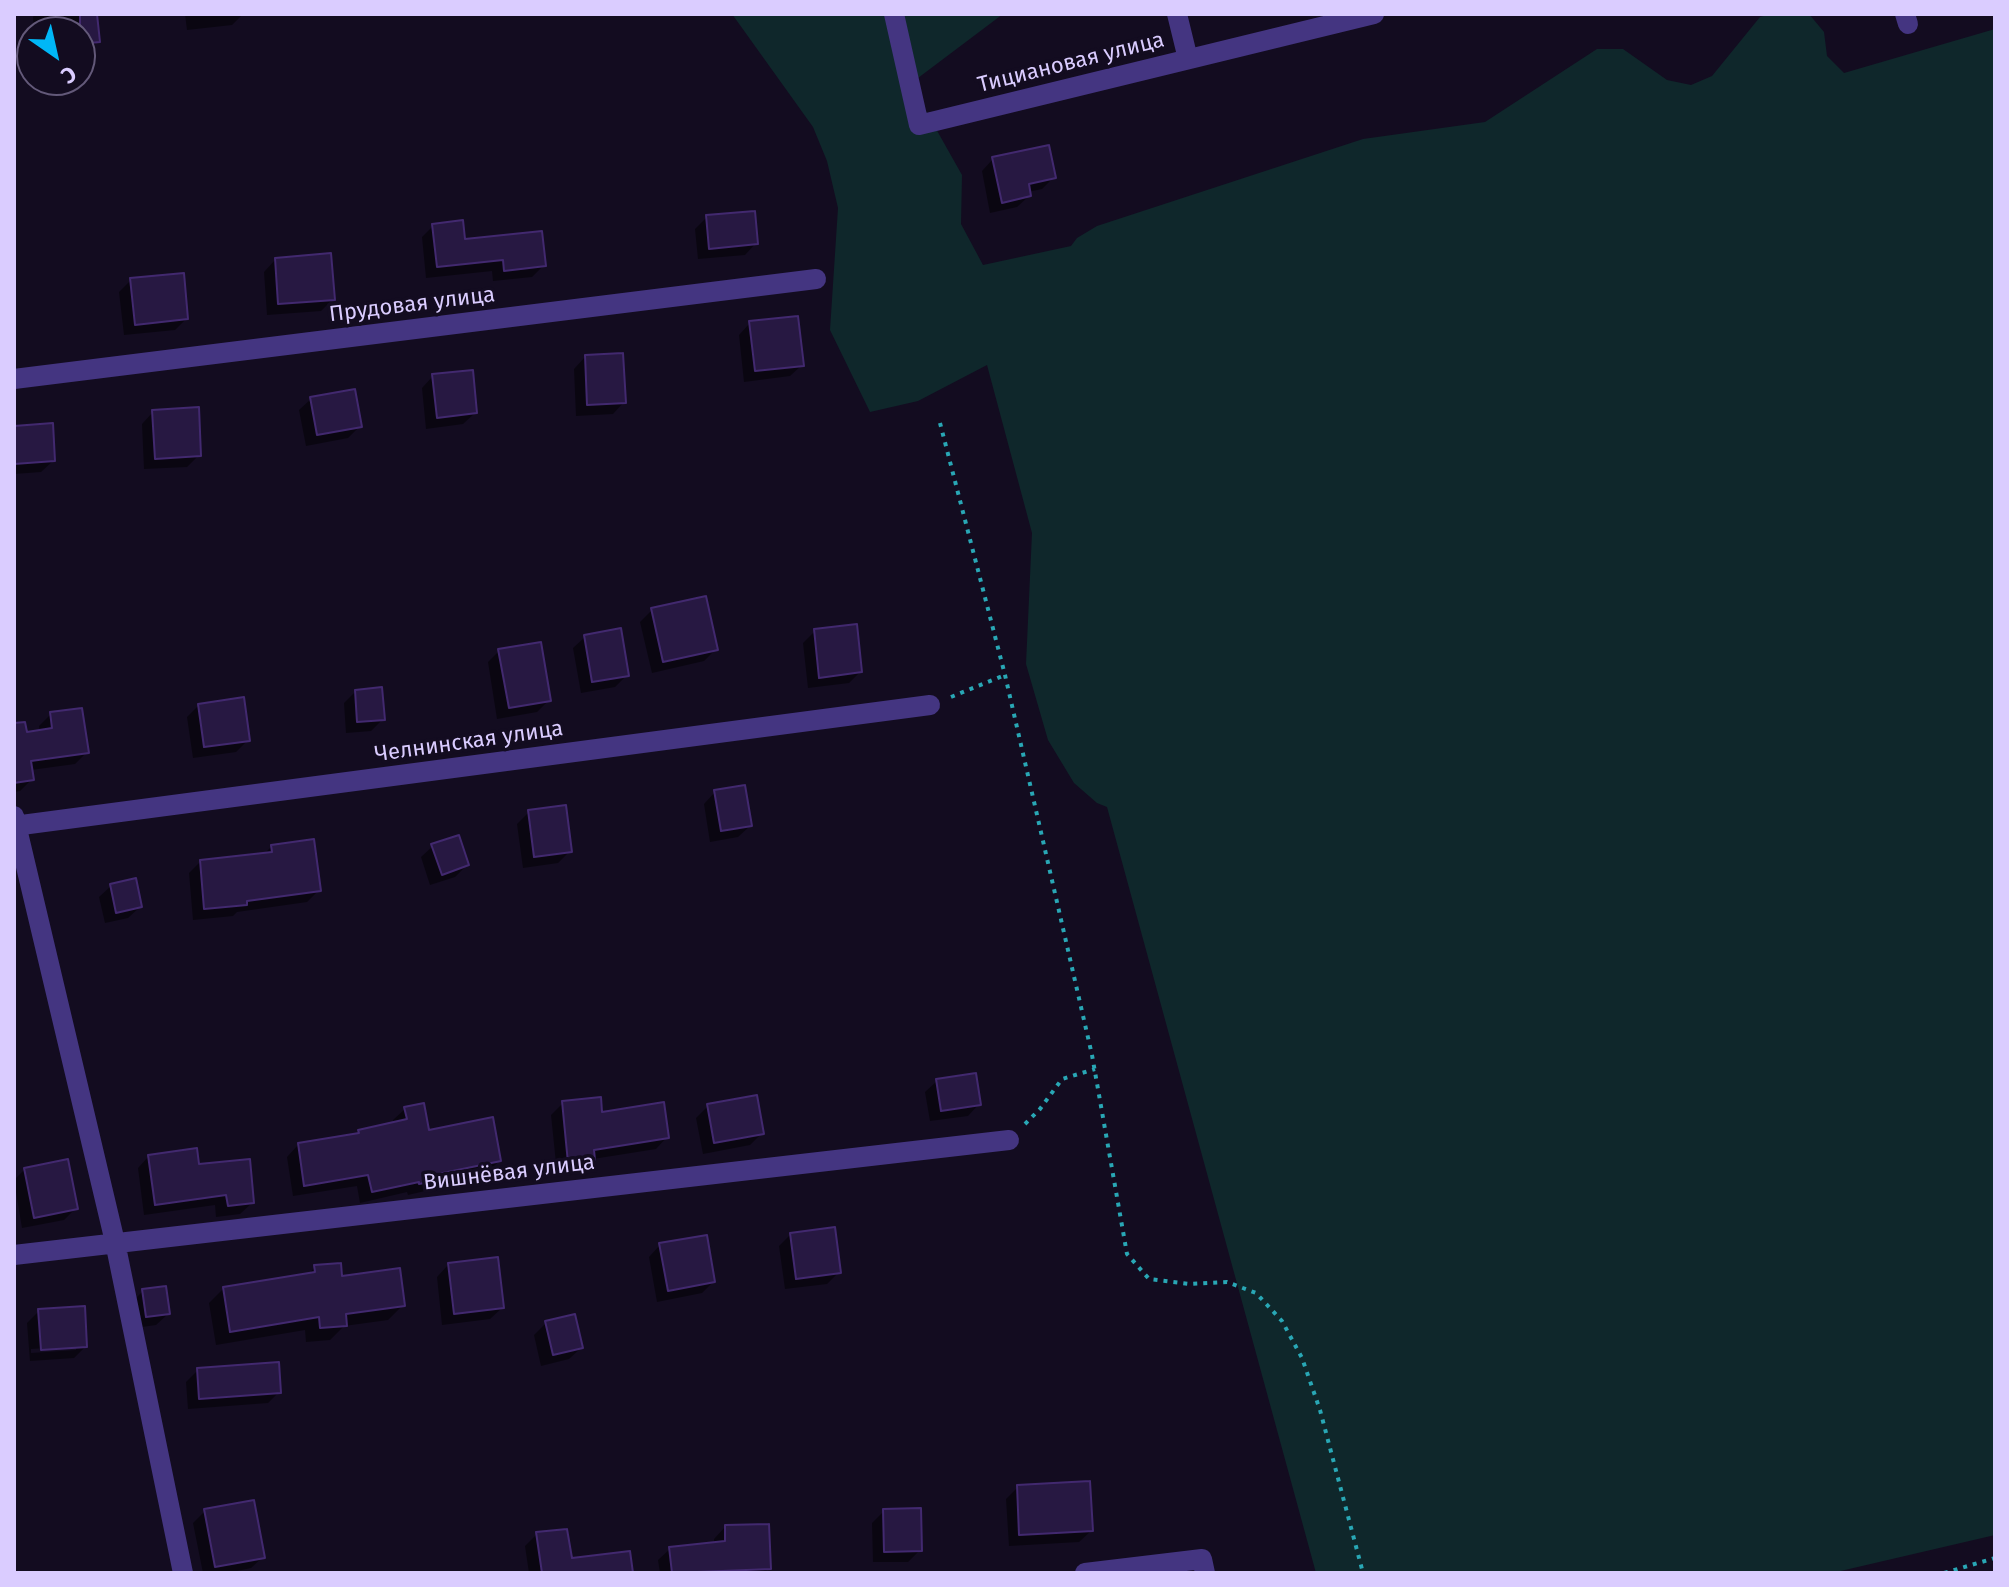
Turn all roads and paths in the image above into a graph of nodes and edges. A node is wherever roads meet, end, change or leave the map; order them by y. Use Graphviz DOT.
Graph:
graph roads {
  1 [pos="894,14"];
  2 [pos="1177,14"];
  3 [pos="1374,14"];
  4 [pos="1188,59"];
  5 [pos="816,279"];
  6 [pos="14,379"];
  7 [pos="940,423"];
  8 [pos="1005,675"];
  9 [pos="930,705"];
  10 [pos="15,823"];
  11 [pos="1095,1069"];
  12 [pos="1009,1140"];
  13 [pos="115,1242"];
  14 [pos="14,1255"];
  15 [pos="1995,1558"];
  16 [pos="1204,1566"];
  17 [pos="183,1573"];
  18 [pos="1085,1573"];
  19 [pos="1363,1573"];
  20 [pos="1944,1573"];
  1 -- 4 [label="street, Тициановая улица"];
  2 -- 4 [label="street"];
  3 -- 4 [label="street, Тициановая улица"];
  5 -- 6 [label="street, Прудовая улица"];
  7 -- 8 [label="path"];
  8 -- 9 [label="path"];
  8 -- 11 [label="path"];
  9 -- 10 [label="street, Челнинская улица"];
  10 -- 13 [label="street"];
  11 -- 12 [label="path"];
  11 -- 19 [label="path"];
  12 -- 13 [label="street, Вишнёвая улица"];
  13 -- 14 [label="street, Вишнёвая улица"];
  13 -- 17 [label="street"];
  15 -- 20 [label="path"];
  16 -- 18 [label="street"];
}
